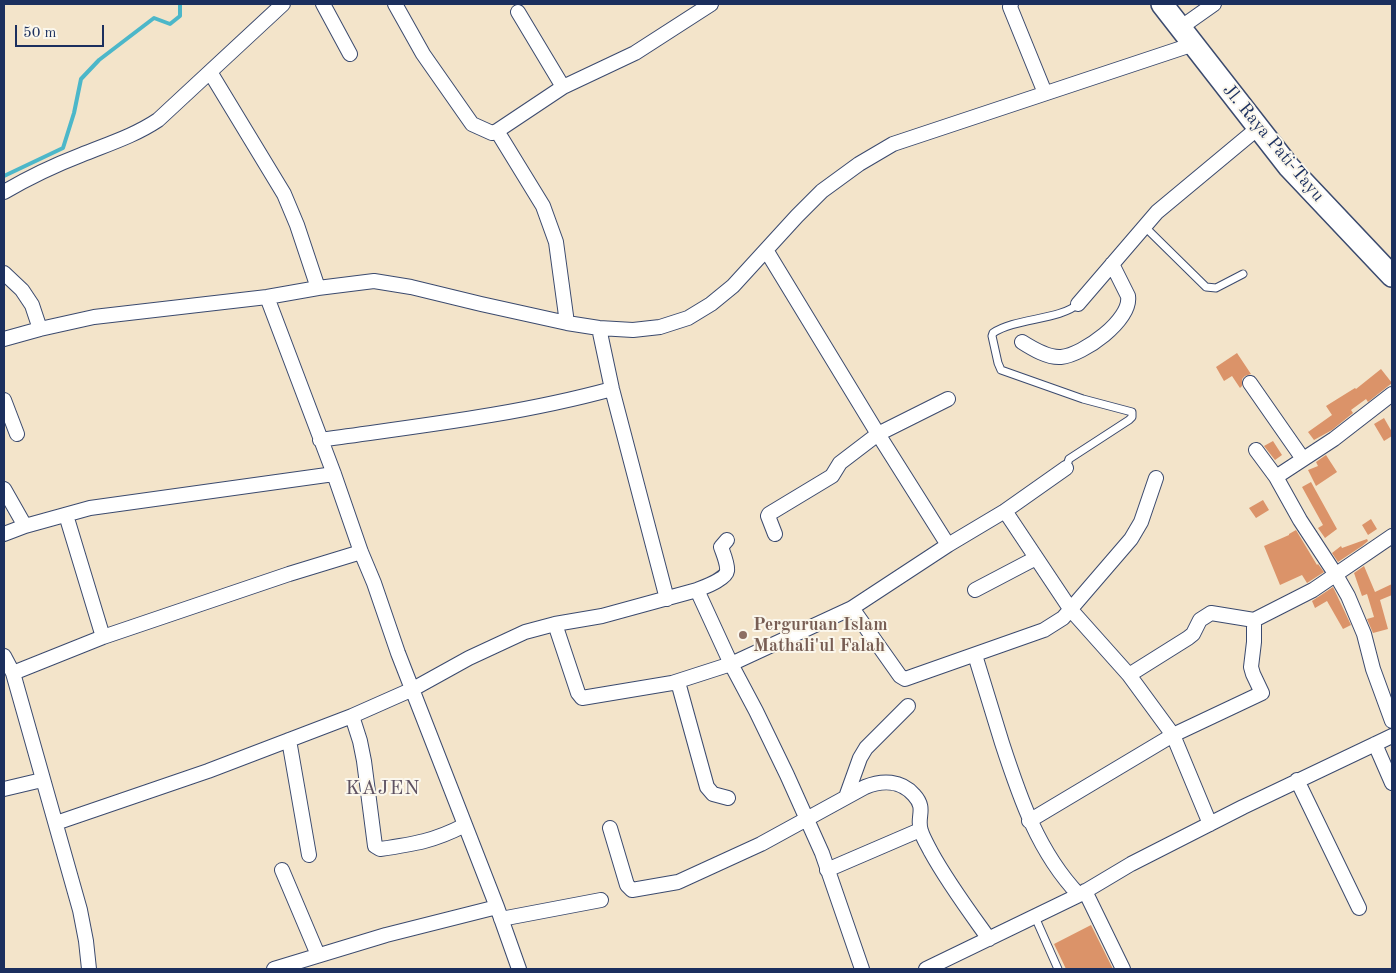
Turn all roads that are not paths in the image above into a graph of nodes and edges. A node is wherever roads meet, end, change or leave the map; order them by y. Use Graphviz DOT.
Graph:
graph roads {
  1 [pos="283,4"];
  2 [pos="323,4"];
  3 [pos="395,4"];
  4 [pos="711,4"];
  5 [pos="1011,4"];
  6 [pos="1162,4"];
  7 [pos="1214,4"];
  8 [pos="518,12"];
  9 [pos="1180,28"];
  10 [pos="1194,44"];
  11 [pos="350,54"];
  12 [pos="210,72"];
  13 [pos="563,87"];
  14 [pos="1045,93"];
  15 [pos="1258,128"];
  16 [pos="497,131"];
  17 [pos="4,192"];
  18 [pos="1144,227"];
  19 [pos="766,250"];
  20 [pos="1112,264"];
  21 [pos="1389,265"];
  22 [pos="4,273"];
  23 [pos="1243,274"];
  24 [pos="318,288"];
  25 [pos="266,297"];
  26 [pos="1078,304"];
  27 [pos="568,323"];
  28 [pos="599,328"];
  29 [pos="40,329"];
  30 [pos="4,339"];
  31 [pos="1022,342"];
  32 [pos="1250,383"];
  33 [pos="612,389"];
  34 [pos="1392,394"];
  35 [pos="948,399"];
  36 [pos="4,401"];
  37 [pos="17,434"];
  38 [pos="878,434"];
  39 [pos="320,440"];
  40 [pos="1256,450"];
  41 [pos="1303,459"];
  42 [pos="1066,468"];
  43 [pos="334,474"];
  44 [pos="1156,478"];
  45 [pos="1276,478"];
  46 [pos="4,489"];
  47 [pos="1004,511"];
  48 [pos="66,515"];
  49 [pos="25,526"];
  50 [pos="4,534"];
  51 [pos="775,534"];
  52 [pos="1392,536"];
  53 [pos="727,540"];
  54 [pos="948,545"];
  55 [pos="361,552"];
  56 [pos="1036,558"];
  57 [pos="1336,575"];
  58 [pos="697,590"];
  59 [pos="975,590"];
  60 [pos="666,599"];
  61 [pos="852,608"];
  62 [pos="1071,610"];
  63 [pos="1254,620"];
  64 [pos="555,624"];
  65 [pos="103,637"];
  66 [pos="975,655"];
  67 [pos="4,656"];
  68 [pos="731,664"];
  69 [pos="13,673"];
  70 [pos="1129,674"];
  71 [pos="678,682"];
  72 [pos="413,689"];
  73 [pos="908,706"];
  74 [pos="352,716"];
  75 [pos="1392,721"];
  76 [pos="1173,735"];
  77 [pos="1392,736"];
  78 [pos="289,740"];
  79 [pos="1375,744"];
  80 [pos="42,780"];
  81 [pos="1297,780"];
  82 [pos="1392,783"];
  83 [pos="4,789"];
  84 [pos="846,797"];
  85 [pos="728,798"];
  86 [pos="806,818"];
  87 [pos="1029,821"];
  88 [pos="56,823"];
  89 [pos="1210,824"];
  90 [pos="465,825"];
  91 [pos="610,828"];
  92 [pos="920,830"];
  93 [pos="309,855"];
  94 [pos="282,870"];
  95 [pos="827,870"];
  96 [pos="1082,893"];
  97 [pos="601,900"];
  98 [pos="1359,908"];
  99 [pos="499,913"];
  100 [pos="1035,916"];
  101 [pos="989,939"];
  102 [pos="318,955"];
  103 [pos="89,969"];
  104 [pos="274,969"];
  105 [pos="519,969"];
  106 [pos="862,969"];
  107 [pos="926,969"];
  108 [pos="1058,969"];
  109 [pos="1123,969"];
  1 -- 12 [label="street"];
  2 -- 11 [label="street"];
  3 -- 16 [label="street"];
  4 -- 13 [label="street"];
  5 -- 14 [label="street"];
  6 -- 9 [label="main road, Jl. Raya Pati-Tayu"];
  7 -- 9 [label="street"];
  8 -- 13 [label="street"];
  9 -- 10 [label="main road, Jl. Raya Pati-Tayu"];
  10 -- 14 [label="street"];
  10 -- 15 [label="main road, Jl. Raya Pati-Tayu"];
  12 -- 17 [label="street"];
  12 -- 24 [label="street"];
  13 -- 16 [label="street"];
  14 -- 19 [label="street"];
  15 -- 18 [label="street"];
  15 -- 21 [label="main road, Jl. Raya Pati-Tayu"];
  16 -- 27 [label="street"];
  18 -- 20 [label="street"];
  18 -- 23 [label="lane"];
  19 -- 28 [label="street"];
  19 -- 38 [label="street"];
  20 -- 26 [label="street"];
  20 -- 31 [label="street"];
  22 -- 29 [label="street"];
  24 -- 25 [label="street"];
  24 -- 27 [label="street"];
  25 -- 29 [label="street"];
  25 -- 39 [label="street"];
  26 -- 42 [label="lane"];
  27 -- 28 [label="street"];
  28 -- 33 [label="street"];
  29 -- 30 [label="street"];
  32 -- 41 [label="street"];
  33 -- 39 [label="street"];
  33 -- 60 [label="street"];
  34 -- 41 [label="street"];
  35 -- 38 [label="street"];
  36 -- 37 [label="street"];
  38 -- 51 [label="street"];
  38 -- 54 [label="street"];
  39 -- 43 [label="street"];
  40 -- 45 [label="street"];
  41 -- 45 [label="street"];
  42 -- 47 [label="street"];
  43 -- 48 [label="street"];
  43 -- 55 [label="street"];
  44 -- 62 [label="street"];
  45 -- 57 [label="street"];
  46 -- 49 [label="street"];
  47 -- 54 [label="street"];
  47 -- 56 [label="street"];
  48 -- 49 [label="street"];
  48 -- 65 [label="street"];
  49 -- 50 [label="street"];
  52 -- 57 [label="street"];
  53 -- 58 [label="street"];
  54 -- 61 [label="street"];
  55 -- 65 [label="street"];
  55 -- 72 [label="street"];
  56 -- 59 [label="street"];
  56 -- 62 [label="street"];
  57 -- 63 [label="street"];
  57 -- 75 [label="street"];
  58 -- 60 [label="street"];
  58 -- 68 [label="street"];
  60 -- 64 [label="street"];
  61 -- 66 [label="street"];
  61 -- 68 [label="street"];
  62 -- 66 [label="street"];
  62 -- 70 [label="street"];
  63 -- 70 [label="street"];
  63 -- 76 [label="street"];
  64 -- 71 [label="street"];
  64 -- 72 [label="street"];
  65 -- 69 [label="street"];
  66 -- 87 [label="street"];
  67 -- 69 [label="street"];
  68 -- 71 [label="street"];
  68 -- 86 [label="street"];
  69 -- 80 [label="street"];
  70 -- 76 [label="street"];
  71 -- 85 [label="street"];
  72 -- 74 [label="street"];
  72 -- 90 [label="street"];
  73 -- 84 [label="street"];
  74 -- 78 [label="street"];
  74 -- 90 [label="street"];
  76 -- 87 [label="street"];
  76 -- 89 [label="street"];
  77 -- 79 [label="street"];
  78 -- 88 [label="street"];
  78 -- 93 [label="street"];
  79 -- 81 [label="street"];
  79 -- 82 [label="street"];
  80 -- 83 [label="street"];
  80 -- 88 [label="street"];
  81 -- 89 [label="street"];
  81 -- 98 [label="street"];
  84 -- 86 [label="street"];
  84 -- 92 [label="street"];
  86 -- 91 [label="street"];
  86 -- 95 [label="street"];
  87 -- 96 [label="street"];
  88 -- 103 [label="street"];
  89 -- 96 [label="street"];
  90 -- 99 [label="street"];
  92 -- 95 [label="street"];
  92 -- 101 [label="street"];
  94 -- 102 [label="street"];
  95 -- 106 [label="street"];
  96 -- 100 [label="street"];
  96 -- 109 [label="street"];
  97 -- 99 [label="street"];
  99 -- 102 [label="street"];
  99 -- 105 [label="street"];
  100 -- 101 [label="street"];
  100 -- 108 [label="lane"];
  101 -- 107 [label="street"];
  102 -- 104 [label="street"];
}
